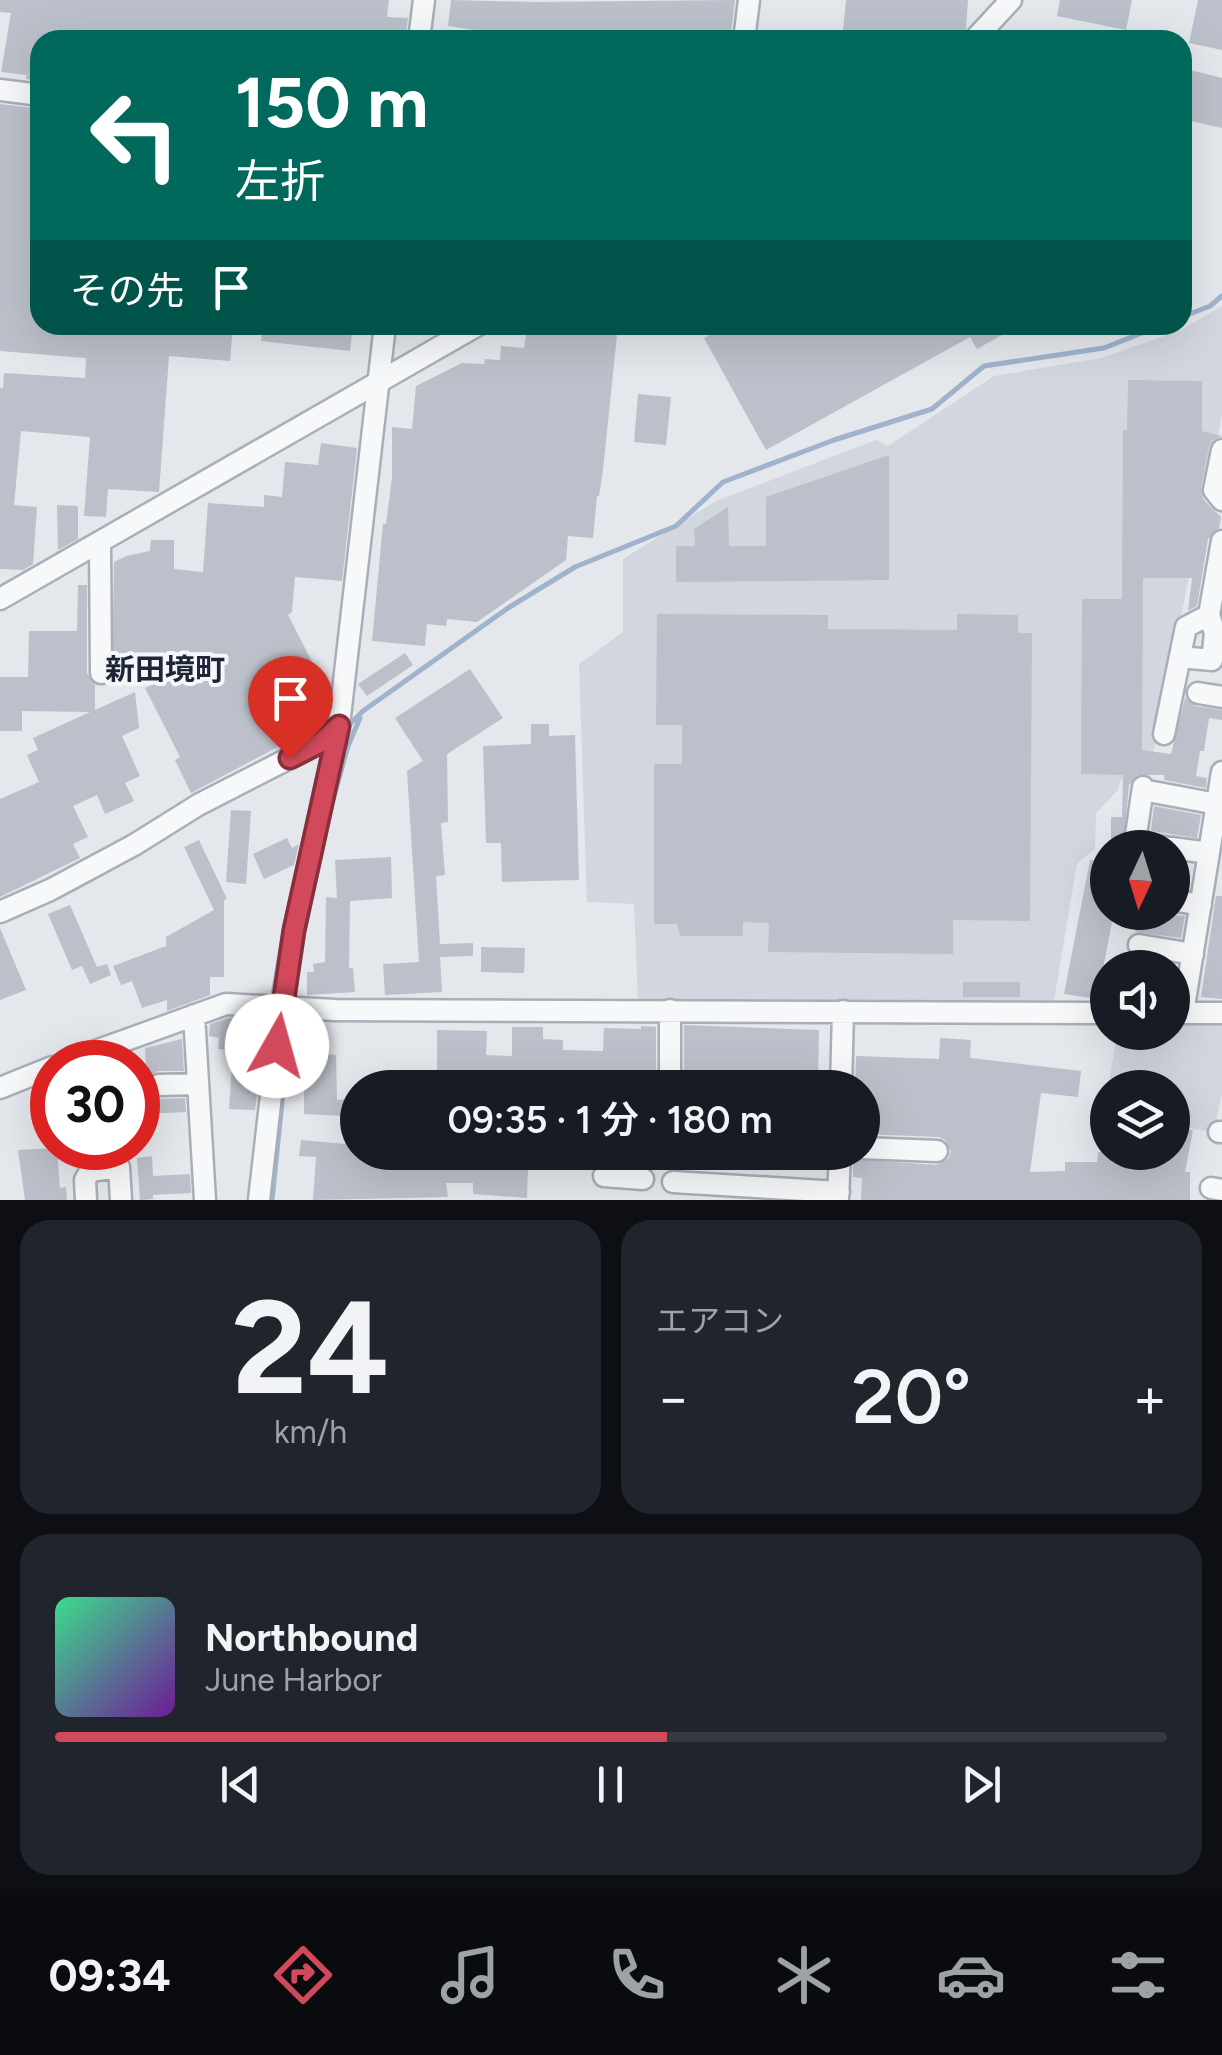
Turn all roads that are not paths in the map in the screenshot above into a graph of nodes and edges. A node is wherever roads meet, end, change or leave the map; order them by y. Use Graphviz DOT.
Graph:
graph roads {
  1 [pos="424,0"];
  2 [pos="749,0"];
  3 [pos="1011,0"];
  4 [pos="421,30"];
  5 [pos="745,30"];
  6 [pos="983,30"];
  7 [pos="0,90"];
  8 [pos="30,94"];
  9 [pos="384,335"];
  10 [pos="461,335"];
  11 [pos="379,383"];
  12 [pos="1222,450"];
  13 [pos="1222,500"];
  14 [pos="1222,541"];
  15 [pos="100,542"];
  16 [pos="0,599"];
  17 [pos="1209,615"];
  18 [pos="1180,657"];
  19 [pos="101,673"];
  20 [pos="1198,693"];
  21 [pos="1222,696"];
  22 [pos="339,726"];
  23 [pos="1164,734"];
  24 [pos="1222,772"];
  25 [pos="1217,804"];
  26 [pos="1137,830"];
  27 [pos="1190,850"];
  28 [pos="1210,853"];
  29 [pos="1214,884"];
  30 [pos="1190,903"];
  31 [pos="1201,905"];
  32 [pos="0,912"];
  33 [pos="1138,945"];
  34 [pos="1193,954"];
  35 [pos="1190,966"];
  36 [pos="281,1008"];
  37 [pos="670,1010"];
  38 [pos="843,1011"];
  39 [pos="1090,1013"];
  40 [pos="1190,1013"];
  41 [pos="1222,1014"];
  42 [pos="194,1015"];
  43 [pos="125,1040"];
  44 [pos="670,1070"];
  45 [pos="841,1070"];
  46 [pos="30,1076"];
  47 [pos="198,1084"];
  48 [pos="160,1085"];
  49 [pos="0,1088"];
  50 [pos="880,1149"];
  51 [pos="937,1151"];
  52 [pos="624,1170"];
  53 [pos="839,1170"];
  54 [pos="624,1177"];
  55 [pos="673,1182"];
  56 [pos="838,1196"];
  57 [pos="86,1200"];
  58 [pos="122,1200"];
  59 [pos="205,1200"];
  60 [pos="260,1200"];
  1 -- 4 [label="street"];
  2 -- 5 [label="street"];
  3 -- 6 [label="street"];
  7 -- 8 [label="street"];
  9 -- 11 [label="street"];
  10 -- 11 [label="street"];
  11 -- 15 [label="street"];
  11 -- 22 [label="street"];
  12 -- 13 [label="street"];
  14 -- 17 [label="street"];
  15 -- 16 [label="street"];
  15 -- 19 [label="street"];
  17 -- 18 [label="street"];
  17 -- 18 [label="street"];
  18 -- 23 [label="street"];
  20 -- 21 [label="street"];
  22 -- 32 [label="street"];
  22 -- 36 [label="street"];
  24 -- 25 [label="street"];
  25 -- 26 [label="street"];
  25 -- 28 [label="street"];
  27 -- 28 [label="street"];
  28 -- 29 [label="street"];
  29 -- 31 [label="street"];
  30 -- 31 [label="street"];
  31 -- 34 [label="street"];
  33 -- 34 [label="street"];
  34 -- 35 [label="street"];
  36 -- 37 [label="street"];
  36 -- 42 [label="street"];
  36 -- 60 [label="street"];
  37 -- 38 [label="street"];
  37 -- 44 [label="street"];
  38 -- 39 [label="street"];
  38 -- 45 [label="street"];
  40 -- 41 [label="street"];
  42 -- 43 [label="street"];
  42 -- 47 [label="street"];
  46 -- 49 [label="street"];
  47 -- 48 [label="street"];
  47 -- 59 [label="street"];
  50 -- 51 [label="street"];
  52 -- 54 [label="street"];
  53 -- 56 [label="street"];
  55 -- 56 [label="street"];
  57 -- 58 [label="street"];
}
